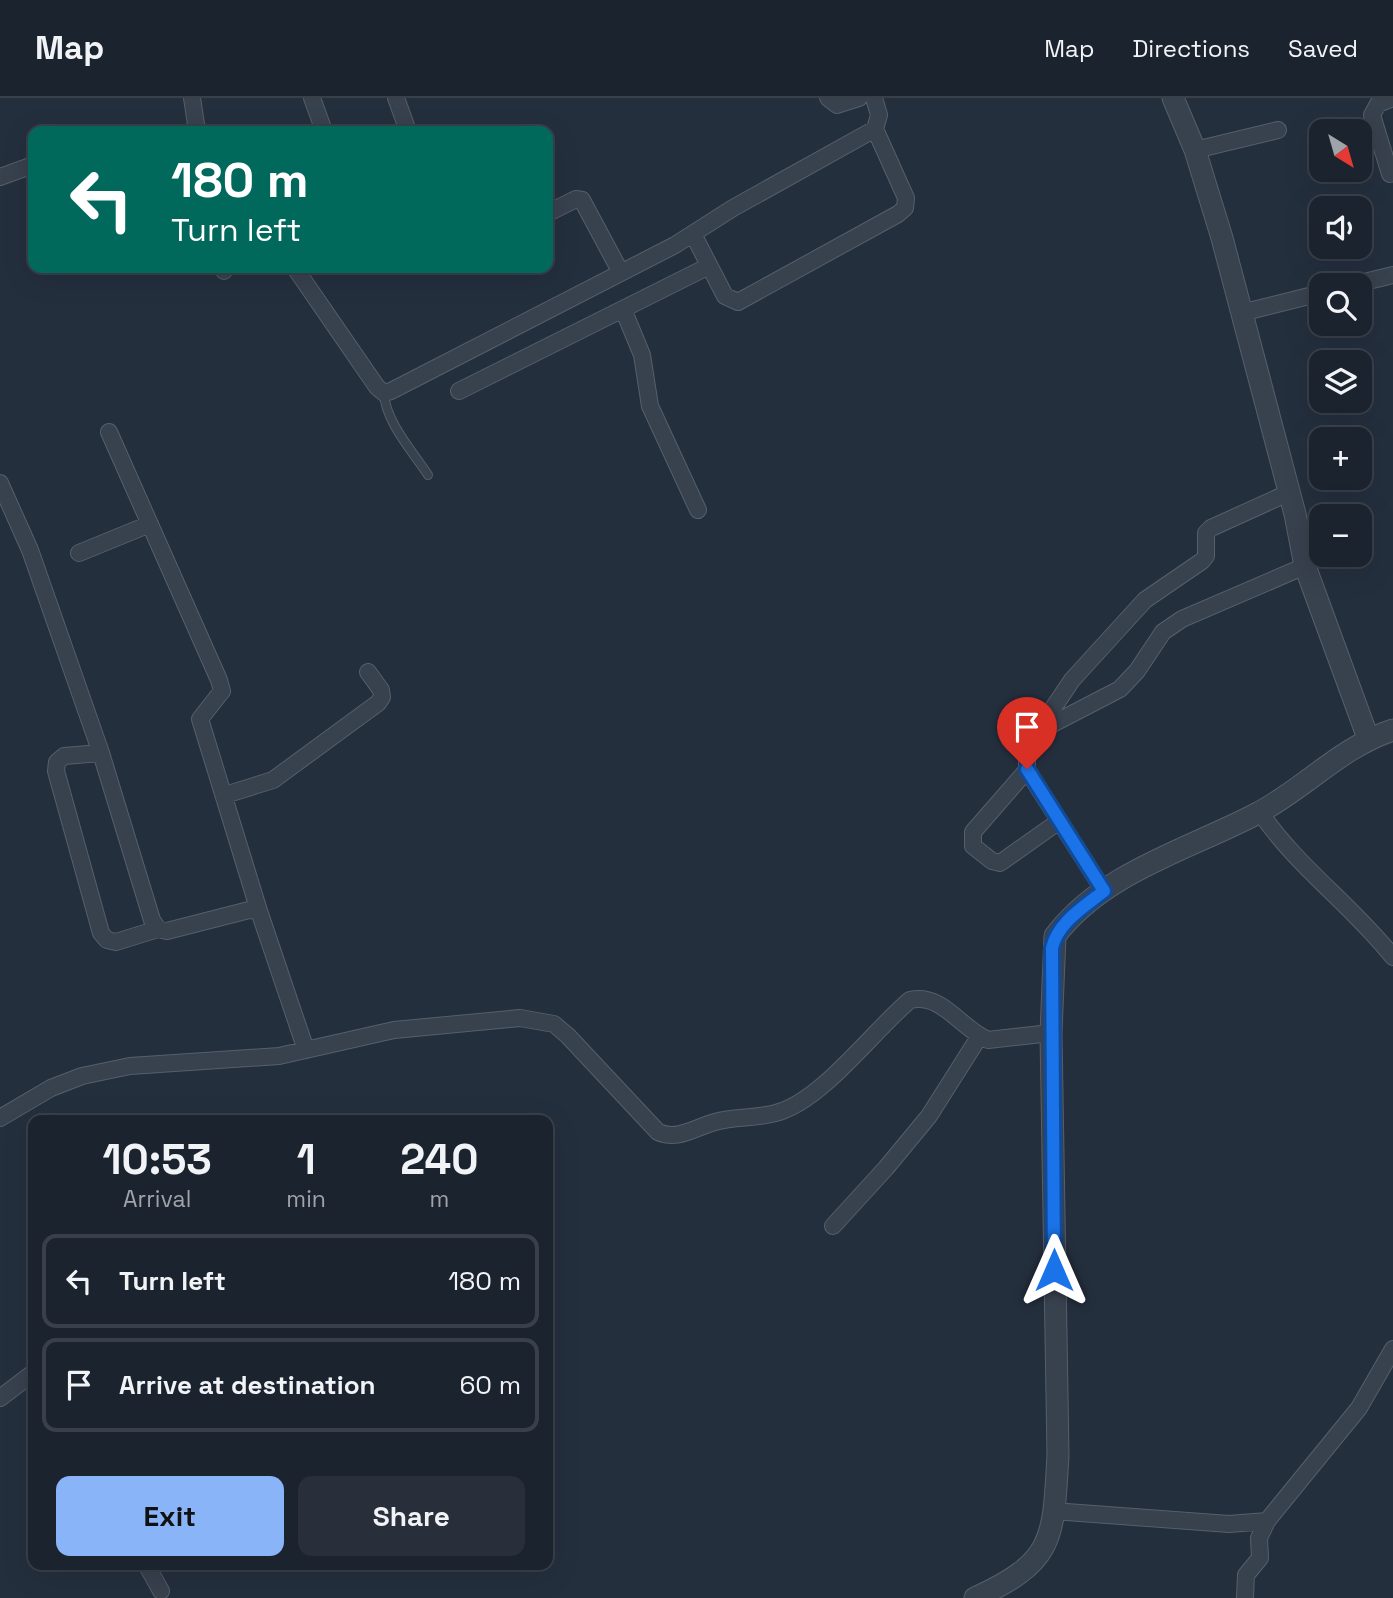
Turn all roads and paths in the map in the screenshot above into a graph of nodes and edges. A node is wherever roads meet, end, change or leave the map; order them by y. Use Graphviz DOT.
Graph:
graph roads {
  1 [pos="192,98"];
  2 [pos="312,98"];
  3 [pos="396,98"];
  4 [pos="828,98"];
  5 [pos="859,98"];
  6 [pos="874,98"];
  7 [pos="1173,98"];
  8 [pos="1393,98"];
  9 [pos="196,126"];
  10 [pos="322,126"];
  11 [pos="406,126"];
  12 [pos="875,129"];
  13 [pos="1278,130"];
  14 [pos="1195,150"];
  15 [pos="28,167"];
  16 [pos="1392,176"];
  17 [pos="0,177"];
  18 [pos="553,210"];
  19 [pos="694,233"];
  20 [pos="709,266"];
  21 [pos="620,271"];
  22 [pos="298,273"];
  23 [pos="1393,275"];
  24 [pos="1372,280"];
  25 [pos="1309,296"];
  26 [pos="623,309"];
  27 [pos="1241,313"];
  28 [pos="459,391"];
  29 [pos="384,393"];
  30 [pos="109,432"];
  31 [pos="428,475"];
  32 [pos="0,483"];
  33 [pos="1289,493"];
  34 [pos="698,510"];
  35 [pos="150,524"];
  36 [pos="79,552"];
  37 [pos="1305,566"];
  38 [pos="368,672"];
  39 [pos="1393,730"];
  40 [pos="1038,732"];
  41 [pos="1367,738"];
  42 [pos="101,753"];
  43 [pos="1027,769"];
  44 [pos="225,795"];
  45 [pos="1260,812"];
  46 [pos="1058,822"];
  47 [pos="1104,891"];
  48 [pos="259,911"];
  49 [pos="158,929"];
  50 [pos="1393,957"];
  51 [pos="1051,1033"];
  52 [pos="979,1037"];
  53 [pos="306,1050"];
  54 [pos="0,1118"];
  55 [pos="833,1226"];
  56 [pos="1393,1349"];
  57 [pos="28,1377"];
  58 [pos="0,1398"];
  59 [pos="1053,1511"];
  60 [pos="1267,1521"];
  61 [pos="149,1570"];
  62 [pos="161,1591"];
  63 [pos="975,1598"];
  64 [pos="1245,1598"];
  1 -- 9 [label="street"];
  2 -- 10 [label="street"];
  3 -- 11 [label="street"];
  4 -- 5 [label="street"];
  6 -- 12 [label="street"];
  7 -- 14 [label="street"];
  8 -- 16 [label="street"];
  12 -- 19 [label="street"];
  12 -- 20 [label="street"];
  13 -- 14 [label="street"];
  14 -- 27 [label="street"];
  15 -- 17 [label="street"];
  18 -- 21 [label="street"];
  19 -- 20 [label="street"];
  19 -- 21 [label="street"];
  20 -- 26 [label="street"];
  21 -- 29 [label="street"];
  22 -- 29 [label="street"];
  23 -- 24 [label="street"];
  25 -- 27 [label="street"];
  26 -- 28 [label="street"];
  26 -- 34 [label="street"];
  27 -- 33 [label="street"];
  29 -- 31 [label="lane"];
  30 -- 35 [label="street"];
  32 -- 42 [label="street"];
  33 -- 37 [label="street"];
  33 -- 40 [label="street"];
  35 -- 36 [label="street"];
  35 -- 44 [label="street"];
  37 -- 40 [label="street"];
  37 -- 41 [label="street"];
  38 -- 44 [label="street"];
  39 -- 41 [label="street"];
  40 -- 43 [label="street"];
  41 -- 45 [label="street"];
  42 -- 49 [label="street"];
  42 -- 49 [label="street"];
  43 -- 46 [label="street"];
  43 -- 46 [label="street"];
  44 -- 48 [label="street"];
  45 -- 47 [label="street"];
  45 -- 50 [label="street"];
  46 -- 47 [label="street"];
  47 -- 51 [label="street"];
  48 -- 49 [label="street"];
  48 -- 53 [label="street"];
  51 -- 52 [label="street"];
  51 -- 59 [label="street"];
  52 -- 53 [label="street"];
  52 -- 55 [label="street"];
  53 -- 54 [label="street"];
  56 -- 60 [label="street"];
  57 -- 58 [label="street"];
  59 -- 60 [label="street"];
  59 -- 63 [label="street"];
  60 -- 64 [label="street"];
  61 -- 62 [label="street"];
}
